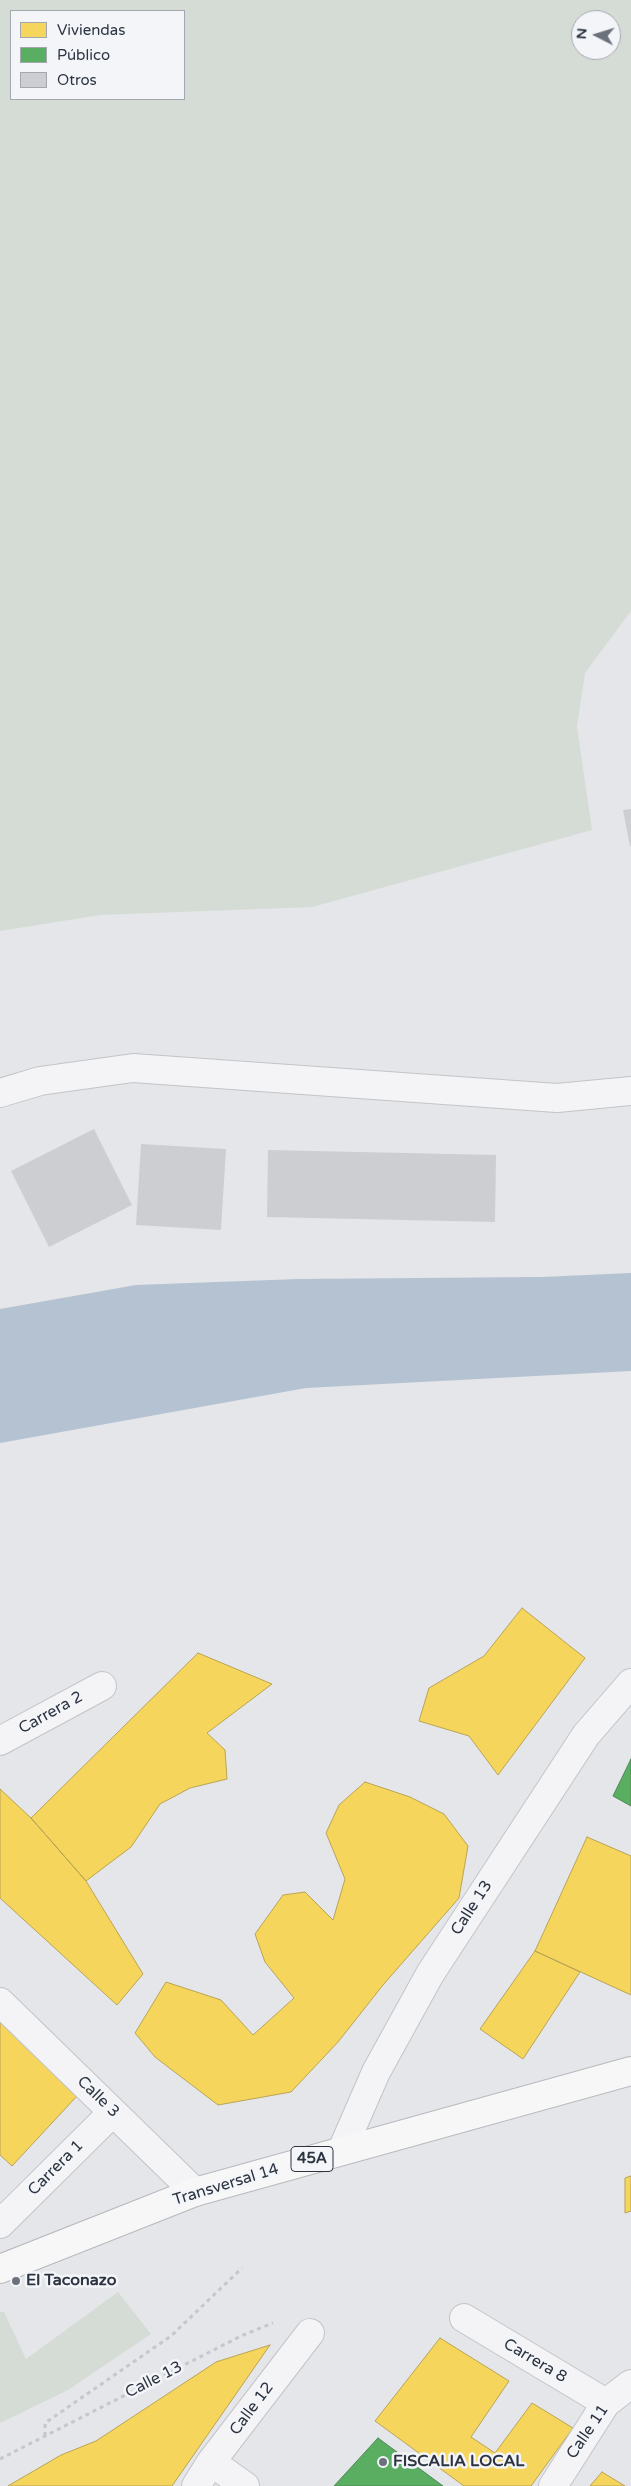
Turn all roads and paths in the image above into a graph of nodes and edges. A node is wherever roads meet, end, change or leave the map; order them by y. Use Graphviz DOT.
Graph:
graph roads {
  1 [pos="631,1091"];
  2 [pos="0,1092"];
  3 [pos="631,1683"];
  4 [pos="102,1686"];
  5 [pos="0,1741"];
  6 [pos="0,2002"];
  7 [pos="631,2071"];
  8 [pos="113,2112"];
  9 [pos="342,2150"];
  10 [pos="195,2192"];
  11 [pos="0,2224"];
  12 [pos="242,2268"];
  13 [pos="0,2269"];
  14 [pos="464,2318"];
  15 [pos="310,2333"];
  16 [pos="631,2384"];
  17 [pos="606,2403"];
  18 [pos="45,2436"];
  19 [pos="0,2459"];
  20 [pos="211,2462"];
  21 [pos="196,2486"];
  22 [pos="245,2486"];
  23 [pos="553,2486"];
  1 -- 2 [label="street"];
  3 -- 9 [label="street, Calle 13"];
  4 -- 5 [label="street, Carrera 2"];
  6 -- 8 [label="street, Calle 3"];
  7 -- 9 [label="highway, Transversal 14 / 45A"];
  8 -- 10 [label="street, Calle 3"];
  8 -- 11 [label="street, Carrera 1"];
  9 -- 10 [label="highway, Transversal 14 / 45A"];
  10 -- 13 [label="highway, Transversal 14 / 45A"];
  12 -- 18 [label="path"];
  14 -- 17 [label="street, Carrera 8"];
  15 -- 18 [label="path, Calle 13"];
  15 -- 20 [label="street, Calle 12"];
  16 -- 17 [label="street, Calle 11"];
  17 -- 23 [label="street, Calle 11"];
  18 -- 19 [label="path, Calle 13"];
  20 -- 21 [label="street, Calle 12"];
  20 -- 22 [label="street"];
}
